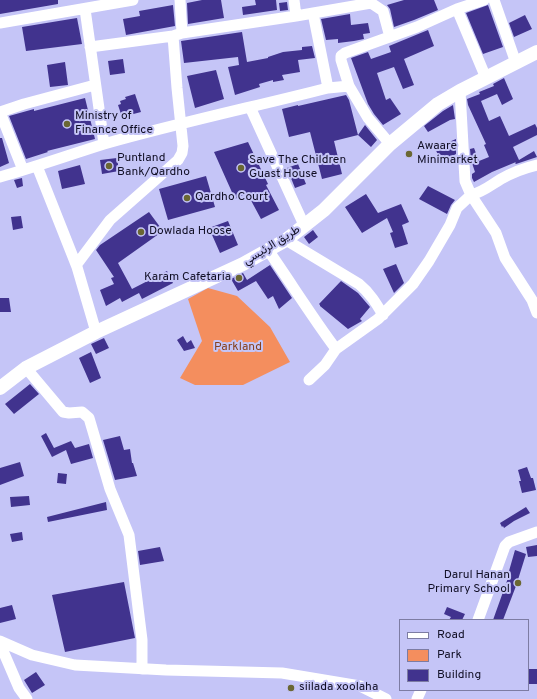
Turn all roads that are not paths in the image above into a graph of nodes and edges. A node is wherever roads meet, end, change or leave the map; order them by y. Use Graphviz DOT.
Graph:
graph roads {
  1 [pos="133,0"];
  2 [pos="180,0"];
  3 [pos="294,0"];
  4 [pos="484,0"];
  5 [pos="494,0"];
  6 [pos="92,5"];
  7 [pos="457,9"];
  8 [pos="313,13"];
  9 [pos="296,16"];
  10 [pos="0,23"];
  11 [pos="178,34"];
  12 [pos="390,37"];
  13 [pos="90,47"];
  14 [pos="537,52"];
  15 [pos="516,63"];
  16 [pos="486,78"];
  17 [pos="95,85"];
  18 [pos="349,86"];
  19 [pos="328,88"];
  20 [pos="460,91"];
  21 [pos="250,107"];
  22 [pos="0,112"];
  23 [pos="181,124"];
  24 [pos="104,144"];
  25 [pos="390,144"];
  26 [pos="537,165"];
  27 [pos="37,166"];
  28 [pos="23,170"];
  29 [pos="0,177"];
  30 [pos="471,196"];
  31 [pos="304,225"];
  32 [pos="286,240"];
  33 [pos="268,250"];
  34 [pos="77,267"];
  35 [pos="537,313"];
  36 [pos="383,315"];
  37 [pos="96,332"];
  38 [pos="336,349"];
  39 [pos="26,368"];
  40 [pos="309,380"];
  41 [pos="0,388"];
  42 [pos="537,532"];
  43 [pos="478,619"];
  44 [pos="0,643"];
  45 [pos="142,669"];
  46 [pos="19,688"];
  47 [pos="13,699"];
  48 [pos="27,699"];
  49 [pos="386,699"];
  1 -- 6 [label="street"];
  2 -- 11 [label="street"];
  3 -- 9 [label="street"];
  4 -- 7 [label="street"];
  5 -- 15 [label="street"];
  6 -- 10 [label="street"];
  6 -- 13 [label="street"];
  7 -- 12 [label="street"];
  7 -- 16 [label="street"];
  8 -- 9 [label="street"];
  8 -- 12 [label="street"];
  8 -- 19 [label="street"];
  9 -- 11 [label="street"];
  11 -- 13 [label="street"];
  11 -- 23 [label="street"];
  12 -- 18 [label="street"];
  13 -- 17 [label="street"];
  14 -- 15 [label="main road, طريق الرئيسي"];
  15 -- 16 [label="main road, طريق الرئيسي"];
  16 -- 20 [label="main road, طريق الرئيسي"];
  17 -- 22 [label="street"];
  17 -- 24 [label="street"];
  18 -- 19 [label="street"];
  18 -- 25 [label="street"];
  19 -- 21 [label="street"];
  20 -- 25 [label="main road, طريق الرئيسي"];
  20 -- 30 [label="street"];
  21 -- 23 [label="street"];
  21 -- 31 [label="street"];
  22 -- 28 [label="street"];
  23 -- 24 [label="street"];
  23 -- 34 [label="street"];
  24 -- 27 [label="street"];
  25 -- 31 [label="main road, طريق الرئيسي"];
  26 -- 30 [label="street"];
  27 -- 28 [label="street"];
  27 -- 34 [label="street"];
  28 -- 29 [label="street"];
  30 -- 35 [label="street"];
  30 -- 36 [label="street"];
  31 -- 32 [label="main road, طريق الرئيسي"];
  32 -- 33 [label="main road, طريق الرئيسي"];
  32 -- 36 [label="street"];
  33 -- 37 [label="main road, طريق الرئيسي"];
  33 -- 38 [label="street"];
  34 -- 37 [label="street"];
  36 -- 38 [label="street"];
  37 -- 39 [label="main road, طريق الرئيسي"];
  38 -- 40 [label="street"];
  39 -- 41 [label="main road, طريق الرئيسي"];
  39 -- 45 [label="street"];
  42 -- 43 [label="street"];
  44 -- 45 [label="street"];
  44 -- 46 [label="street"];
  45 -- 49 [label="street"];
  46 -- 47 [label="street"];
  46 -- 48 [label="street"];
}
